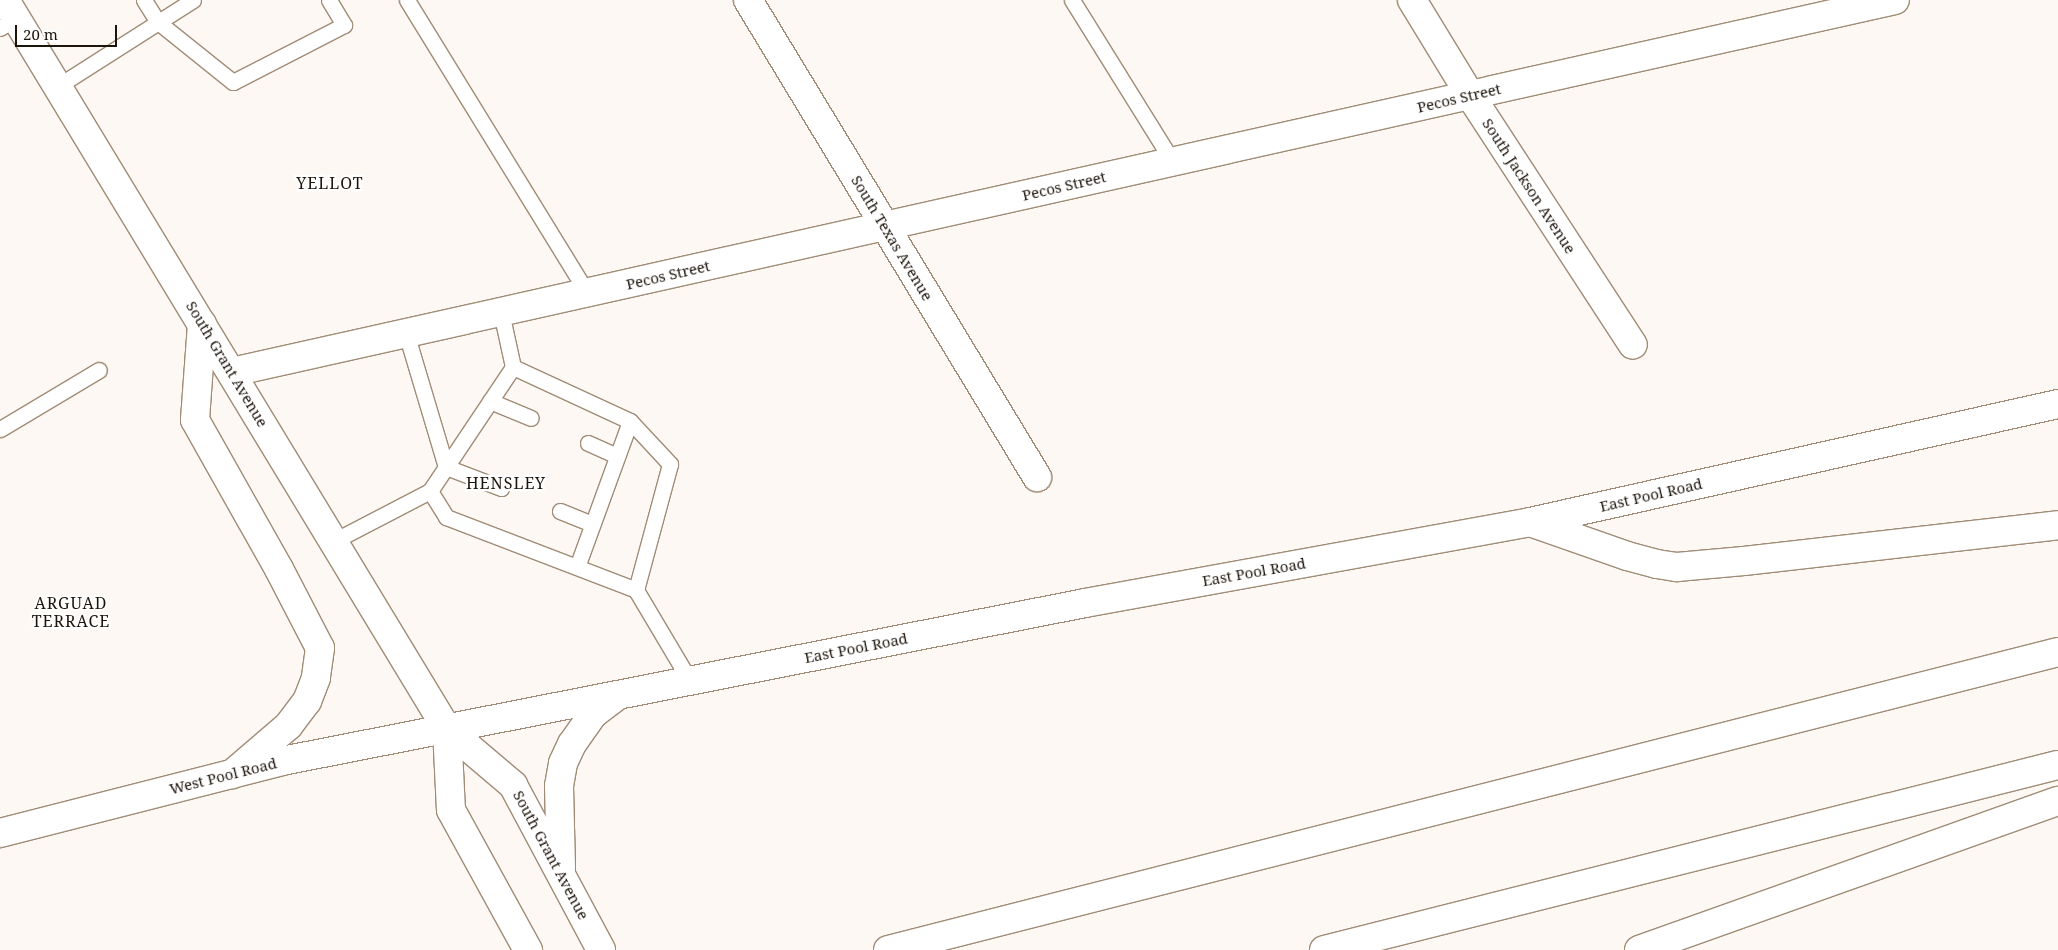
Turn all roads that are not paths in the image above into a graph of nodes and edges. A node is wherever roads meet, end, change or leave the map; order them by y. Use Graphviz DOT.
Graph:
graph roads {
  1 [pos="144,0"];
  2 [pos="193,0"];
  3 [pos="329,0"];
  4 [pos="406,0"];
  5 [pos="748,0"];
  6 [pos="1072,0"];
  7 [pos="1412,0"];
  8 [pos="1895,0"];
  9 [pos="7,16"];
  10 [pos="158,22"];
  11 [pos="58,86"];
  12 [pos="1470,96"];
  13 [pos="1173,162"];
  14 [pos="885,226"];
  15 [pos="587,293"];
  16 [pos="501,312"];
  17 [pos="202,324"];
  18 [pos="406,333"];
  19 [pos="1633,345"];
  20 [pos="513,367"];
  21 [pos="99,370"];
  22 [pos="232,372"];
  23 [pos="490,401"];
  24 [pos="2058,404"];
  25 [pos="531,418"];
  26 [pos="630,420"];
  27 [pos="0,429"];
  28 [pos="588,443"];
  29 [pos="617,456"];
  30 [pos="446,467"];
  31 [pos="1037,477"];
  32 [pos="501,488"];
  33 [pos="430,491"];
  34 [pos="560,511"];
  35 [pos="1530,522"];
  36 [pos="592,524"];
  37 [pos="2058,525"];
  38 [pos="334,541"];
  39 [pos="577,567"];
  40 [pos="636,590"];
  41 [pos="2058,652"];
  42 [pos="690,681"];
  43 [pos="618,695"];
  44 [pos="448,728"];
  45 [pos="2058,766"];
  46 [pos="232,774"];
  47 [pos="2058,801"];
  48 [pos="0,833"];
  49 [pos="562,874"];
  50 [pos="528,950"];
  51 [pos="601,950"];
  52 [pos="888,950"];
  53 [pos="1324,950"];
  54 [pos="1639,950"];
  1 -- 10 [label="lane"];
  2 -- 10 [label="lane"];
  3 -- 10 [label="lane"];
  4 -- 15 [label="lane"];
  5 -- 14 [label="main road, South Texas Avenue"];
  6 -- 13 [label="lane"];
  7 -- 12 [label="main road, South Jackson Avenue"];
  8 -- 12 [label="main road, Pecos Street"];
  9 -- 11 [label="main road, South Grant Avenue"];
  10 -- 11 [label="lane"];
  11 -- 17 [label="main road, South Grant Avenue"];
  12 -- 13 [label="main road, Pecos Street"];
  12 -- 19 [label="main road, South Jackson Avenue"];
  13 -- 14 [label="main road, Pecos Street"];
  14 -- 15 [label="main road, Pecos Street"];
  14 -- 31 [label="main road, South Texas Avenue"];
  15 -- 16 [label="main road, Pecos Street"];
  16 -- 18 [label="main road, Pecos Street"];
  16 -- 20 [label="lane"];
  17 -- 22 [label="main road, South Grant Avenue"];
  17 -- 46 [label="main road"];
  18 -- 22 [label="main road, Pecos Street"];
  18 -- 30 [label="lane"];
  20 -- 23 [label="lane"];
  20 -- 26 [label="lane"];
  21 -- 27 [label="lane"];
  22 -- 38 [label="main road, South Grant Avenue"];
  23 -- 25 [label="lane"];
  23 -- 30 [label="lane"];
  24 -- 35 [label="main road, East Pool Road"];
  26 -- 29 [label="lane"];
  26 -- 40 [label="lane"];
  28 -- 29 [label="lane"];
  29 -- 36 [label="lane"];
  30 -- 32 [label="lane"];
  30 -- 33 [label="lane"];
  33 -- 38 [label="lane"];
  33 -- 39 [label="lane"];
  34 -- 36 [label="lane"];
  35 -- 37 [label="main road"];
  35 -- 42 [label="main road, East Pool Road"];
  36 -- 39 [label="lane"];
  38 -- 44 [label="main road, South Grant Avenue"];
  39 -- 40 [label="lane"];
  40 -- 42 [label="lane"];
  41 -- 52 [label="main road"];
  42 -- 43 [label="main road, East Pool Road"];
  43 -- 44 [label="main road, East Pool Road"];
  43 -- 49 [label="main road"];
  44 -- 46 [label="main road, West Pool Road"];
  44 -- 49 [label="main road, South Grant Avenue"];
  44 -- 50 [label="main road, South Grant Avenue"];
  45 -- 53 [label="main road"];
  46 -- 48 [label="main road, West Pool Road"];
  47 -- 54 [label="main road"];
  49 -- 51 [label="main road, South Grant Avenue"];
}
